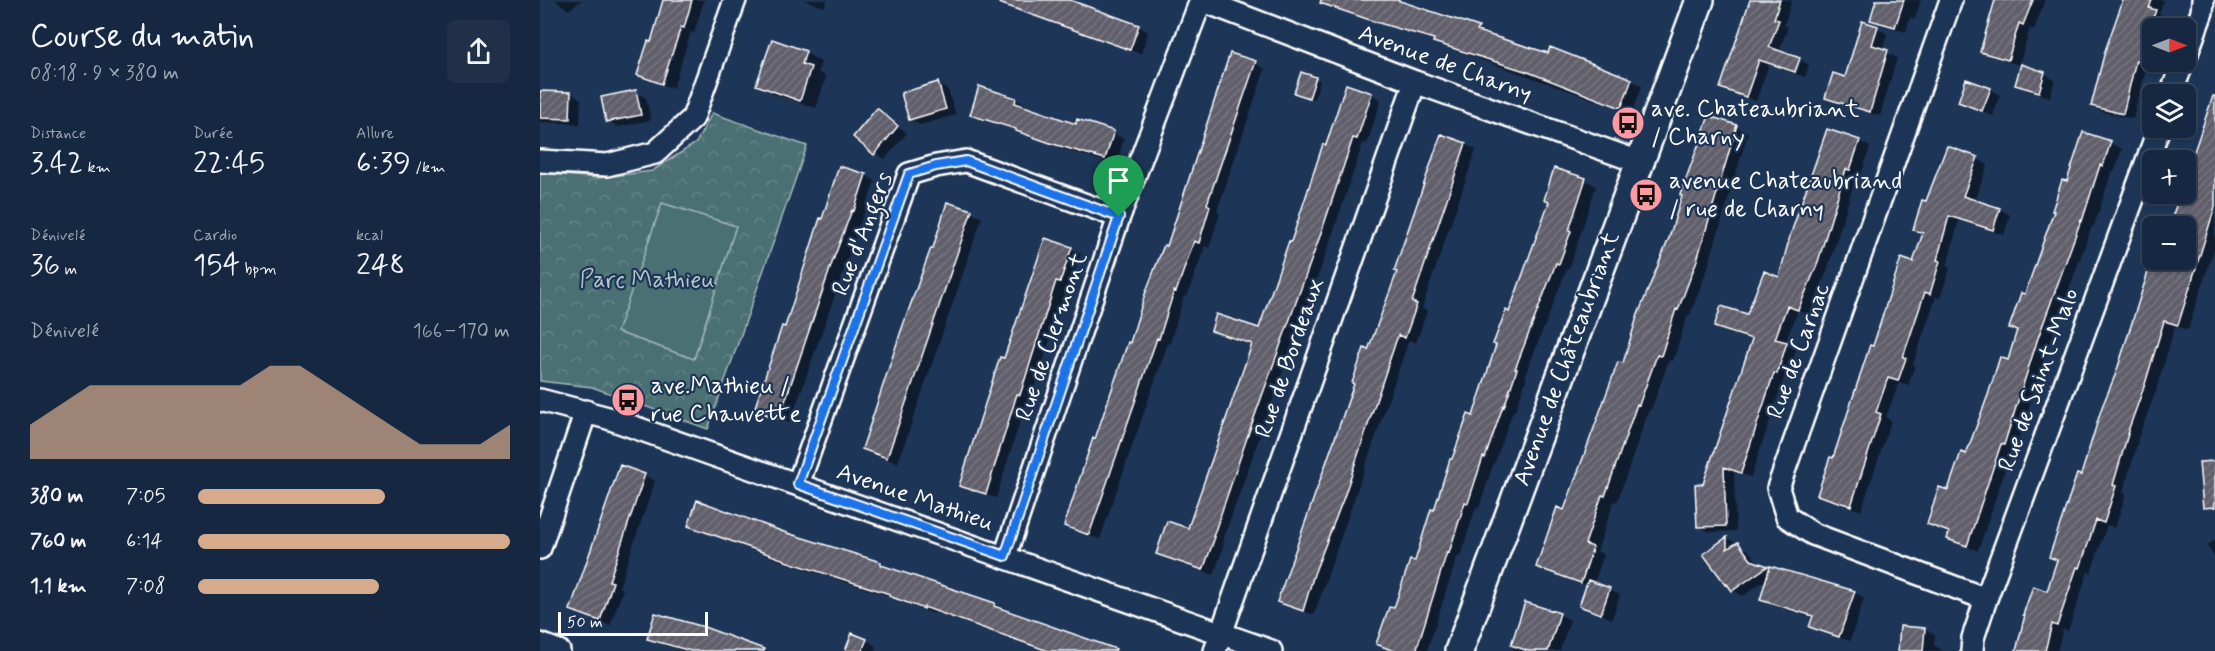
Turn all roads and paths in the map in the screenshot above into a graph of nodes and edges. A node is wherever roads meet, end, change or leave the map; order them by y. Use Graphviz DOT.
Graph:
graph roads {
  1 [pos="735,0"];
  2 [pos="1201,0"];
  3 [pos="1700,0"];
  4 [pos="1951,0"];
  5 [pos="2203,0"];
  6 [pos="2196,28"];
  7 [pos="1415,82"];
  8 [pos="2155,138"];
  9 [pos="540,160"];
  10 [pos="1639,162"];
  11 [pos="1119,217"];
  12 [pos="540,400"];
  13 [pos="586,411"];
  14 [pos="798,484"];
  15 [pos="540,548"];
  16 [pos="1005,556"];
  17 [pos="1986,599"];
  18 [pos="1218,642"];
  19 [pos="540,644"];
  20 [pos="559,651"];
  21 [pos="1271,651"];
  22 [pos="1459,651"];
  23 [pos="1972,651"];
  1 -- 9 [label="street"];
  2 -- 7 [label="street, Avenue de Charny"];
  2 -- 11 [label="street, Rue de Clermont"];
  3 -- 10 [label="street, Avenue de Châteaubriant"];
  4 -- 17 [label="street, Rue de Carnac"];
  5 -- 6 [label="street"];
  7 -- 10 [label="street, Avenue de Charny"];
  7 -- 18 [label="street, Rue de Bordeaux"];
  8 -- 17 [label="street, Rue de Saint-Malo"];
  10 -- 22 [label="street, Avenue de Châteaubriant"];
  11 -- 14 [label="street, Rue d'Angers"];
  11 -- 16 [label="street, Rue de Clermont"];
  12 -- 13 [label="street, Avenue Mathieu"];
  13 -- 14 [label="street, Avenue Mathieu"];
  13 -- 15 [label="street"];
  14 -- 16 [label="street, Avenue Mathieu"];
  16 -- 18 [label="street, Avenue Mathieu"];
  17 -- 23 [label="street, Rue de Saint-Malo"];
  18 -- 21 [label="street, Avenue Mathieu"];
  19 -- 20 [label="street"];
}
